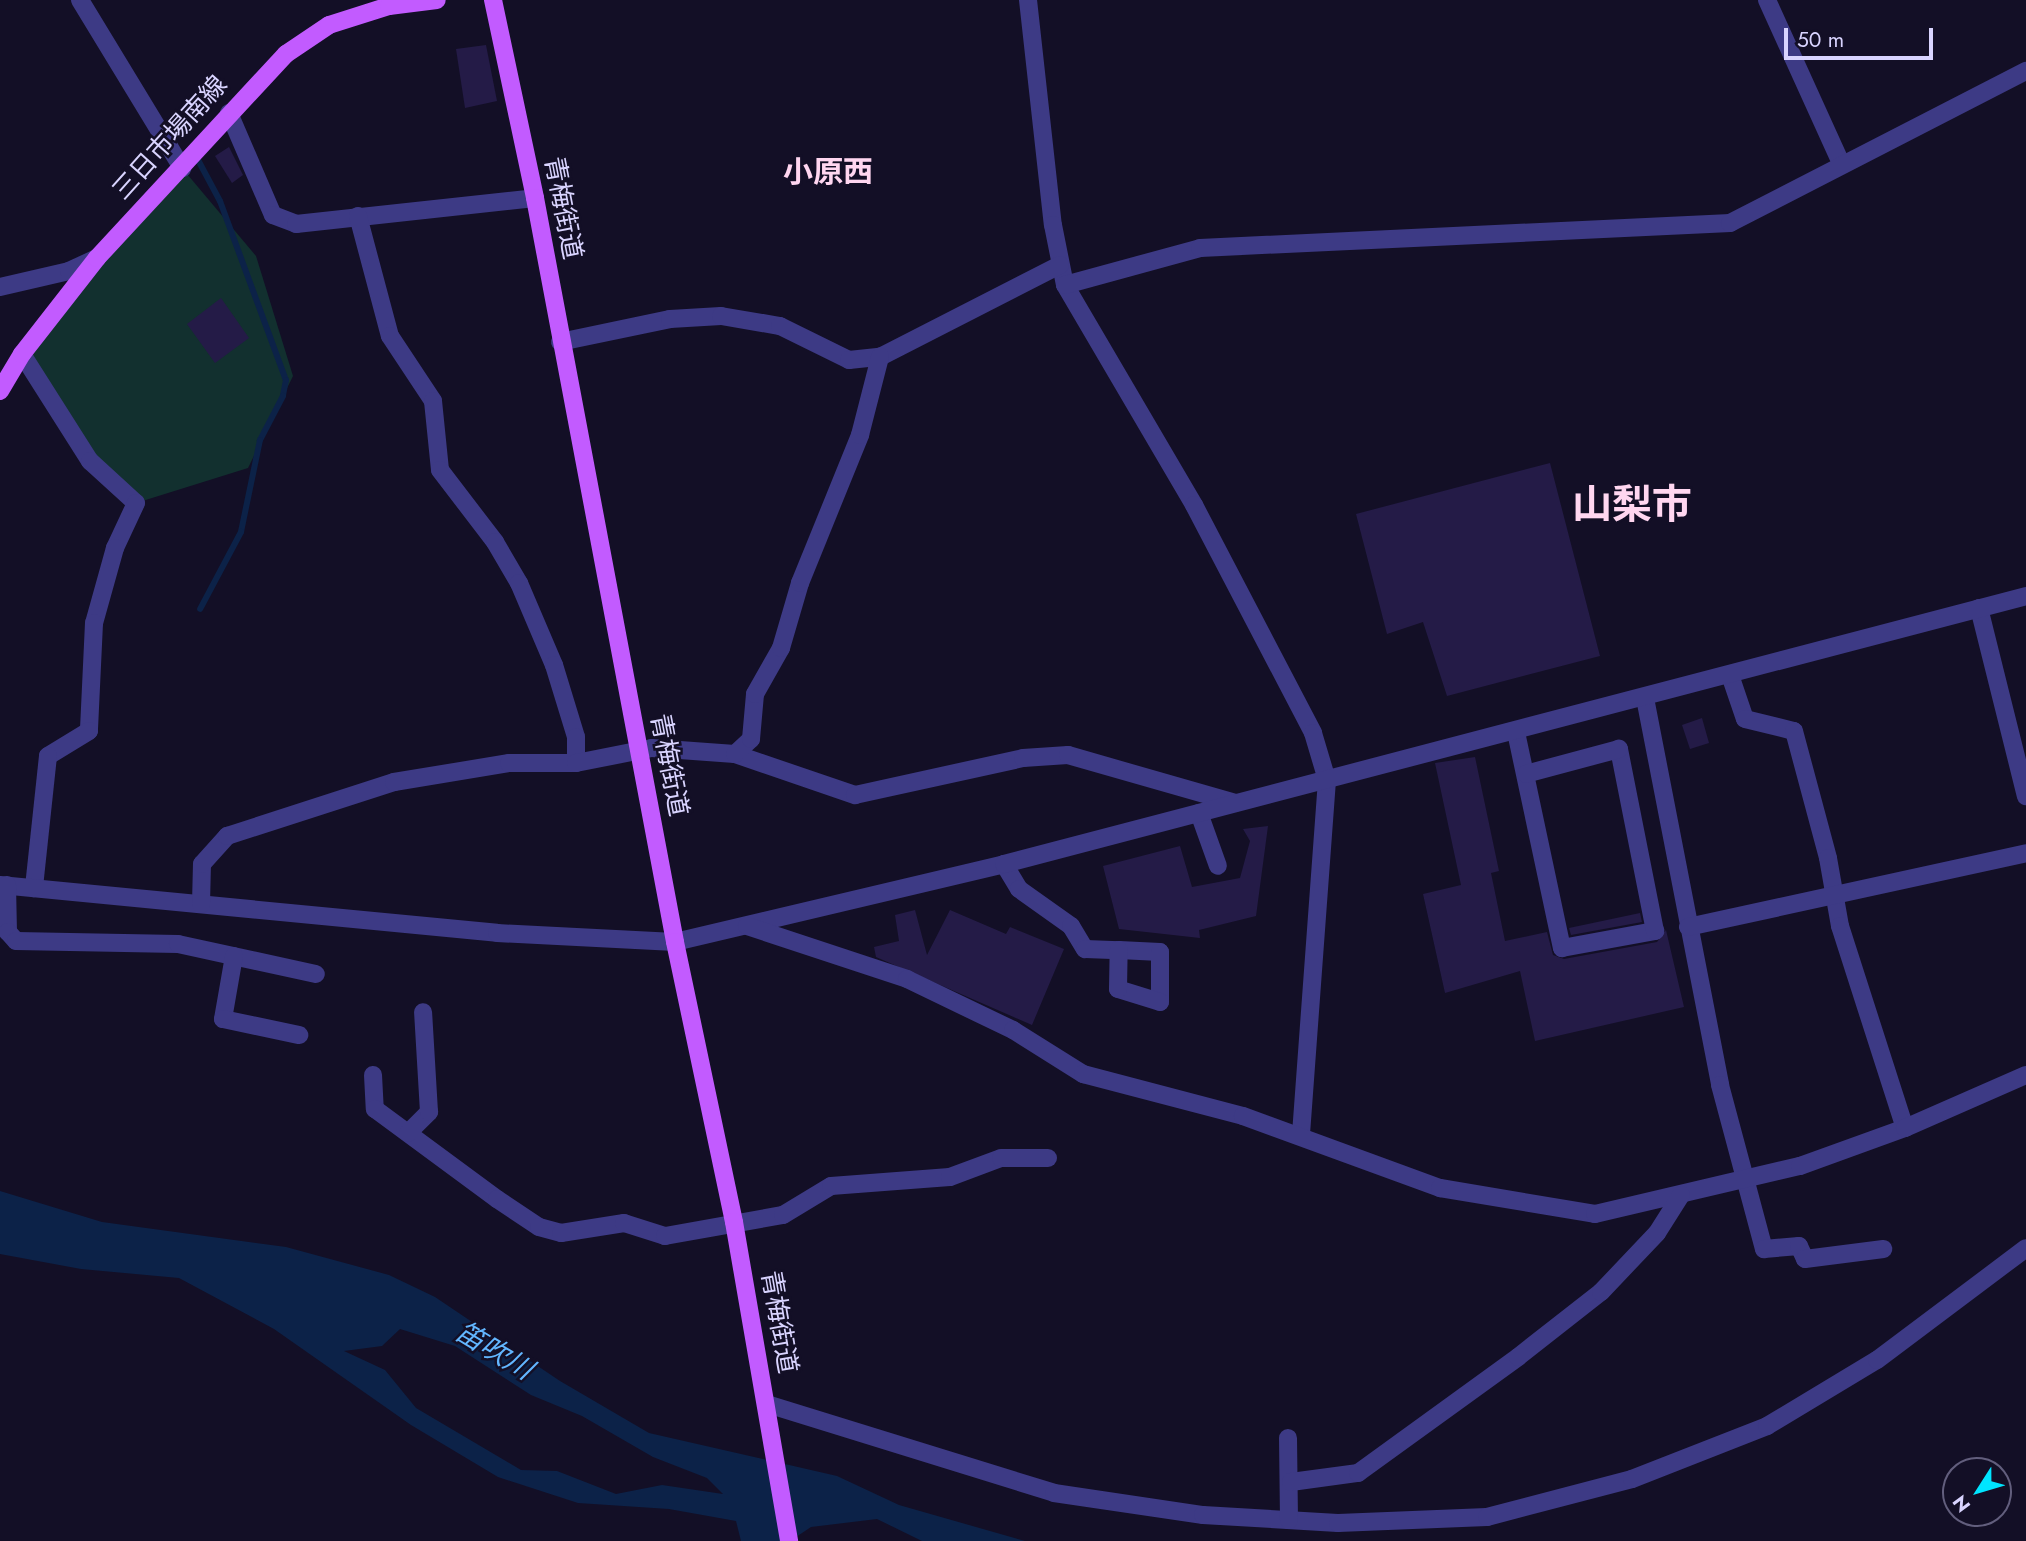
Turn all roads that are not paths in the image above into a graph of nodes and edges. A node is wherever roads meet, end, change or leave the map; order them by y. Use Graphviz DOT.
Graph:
graph roads {
  1 [pos="80,0"];
  2 [pos="437,0"];
  3 [pos="493,0"];
  4 [pos="1028,0"];
  5 [pos="1767,0"];
  6 [pos="368,5"];
  7 [pos="2026,71"];
  8 [pos="229,113"];
  9 [pos="1842,164"];
  10 [pos="182,168"];
  11 [pos="535,198"];
  12 [pos="358,216"];
  13 [pos="97,258"];
  14 [pos="1060,265"];
  15 [pos="1065,285"];
  16 [pos="0,287"];
  17 [pos="560,342"];
  18 [pos="22,354"];
  19 [pos="880,357"];
  20 [pos="0,391"];
  21 [pos="2026,596"];
  22 [pos="1979,608"];
  23 [pos="1730,675"];
  24 [pos="1645,698"];
  25 [pos="1516,732"];
  26 [pos="640,749"];
  27 [pos="735,754"];
  28 [pos="576,763"];
  29 [pos="1526,775"];
  30 [pos="1327,780"];
  31 [pos="2026,796"];
  32 [pos="1235,803"];
  33 [pos="1199,813"];
  34 [pos="2026,853"];
  35 [pos="1004,864"];
  36 [pos="1218,866"];
  37 [pos="4,885"];
  38 [pos="34,888"];
  39 [pos="1835,896"];
  40 [pos="201,904"];
  41 [pos="747,926"];
  42 [pos="1688,927"];
  43 [pos="675,942"];
  44 [pos="1119,950"];
  45 [pos="234,956"];
  46 [pos="316,974"];
  47 [pos="423,1012"];
  48 [pos="299,1035"];
  49 [pos="373,1075"];
  50 [pos="2026,1075"];
  51 [pos="1905,1128"];
  52 [pos="408,1133"];
  53 [pos="1301,1135"];
  54 [pos="1048,1158"];
  55 [pos="1747,1176"];
  56 [pos="1681,1195"];
  57 [pos="733,1222"];
  58 [pos="2026,1248"];
  59 [pos="1883,1249"];
  60 [pos="768,1412"];
  61 [pos="1288,1438"];
  62 [pos="1291,1482"];
  63 [pos="1289,1520"];
  64 [pos="789,1541"];
  1 -- 10 [label="street"];
  2 -- 6 [label="main road, 三日市場南線"];
  3 -- 11 [label="main road, 青梅街道"];
  4 -- 14 [label="street"];
  5 -- 9 [label="street"];
  6 -- 8 [label="main road, 三日市場南線"];
  7 -- 9 [label="street"];
  8 -- 10 [label="main road, 三日市場南線"];
  8 -- 12 [label="street"];
  9 -- 15 [label="street"];
  10 -- 13 [label="main road, 三日市場南線"];
  11 -- 12 [label="street"];
  11 -- 17 [label="main road, 青梅街道"];
  12 -- 28 [label="street"];
  13 -- 16 [label="street"];
  13 -- 18 [label="main road, 三日市場南線"];
  14 -- 15 [label="street"];
  14 -- 19 [label="street"];
  15 -- 30 [label="street"];
  17 -- 19 [label="street"];
  17 -- 26 [label="main road, 青梅街道"];
  18 -- 20 [label="main road, 三日市場南線"];
  18 -- 38 [label="street"];
  19 -- 27 [label="street"];
  21 -- 22 [label="street"];
  22 -- 23 [label="street"];
  22 -- 31 [label="street"];
  23 -- 24 [label="street"];
  23 -- 39 [label="street"];
  24 -- 25 [label="street"];
  24 -- 42 [label="street"];
  25 -- 29 [label="street"];
  25 -- 30 [label="street"];
  26 -- 27 [label="street"];
  26 -- 28 [label="street"];
  26 -- 43 [label="main road, 青梅街道"];
  27 -- 32 [label="street"];
  28 -- 40 [label="street"];
  29 -- 29 [label="street"];
  30 -- 32 [label="street"];
  30 -- 53 [label="street"];
  32 -- 33 [label="street"];
  33 -- 35 [label="street"];
  33 -- 36 [label="street"];
  34 -- 39 [label="street"];
  35 -- 41 [label="street"];
  35 -- 44 [label="street"];
  37 -- 38 [label="street"];
  37 -- 45 [label="street"];
  38 -- 40 [label="street"];
  39 -- 42 [label="street"];
  39 -- 51 [label="street"];
  40 -- 43 [label="street"];
  41 -- 43 [label="street"];
  41 -- 53 [label="street"];
  42 -- 55 [label="street"];
  43 -- 57 [label="main road, 青梅街道"];
  45 -- 46 [label="street"];
  45 -- 48 [label="street"];
  47 -- 52 [label="street"];
  49 -- 52 [label="street"];
  50 -- 51 [label="street"];
  51 -- 55 [label="street"];
  52 -- 57 [label="street"];
  53 -- 56 [label="street"];
  54 -- 57 [label="street"];
  55 -- 56 [label="street"];
  55 -- 59 [label="street"];
  56 -- 62 [label="street"];
  57 -- 60 [label="main road, 青梅街道"];
  58 -- 63 [label="street"];
  60 -- 63 [label="street"];
  60 -- 64 [label="main road, 青梅街道"];
  61 -- 62 [label="street"];
  62 -- 63 [label="street"];
}
